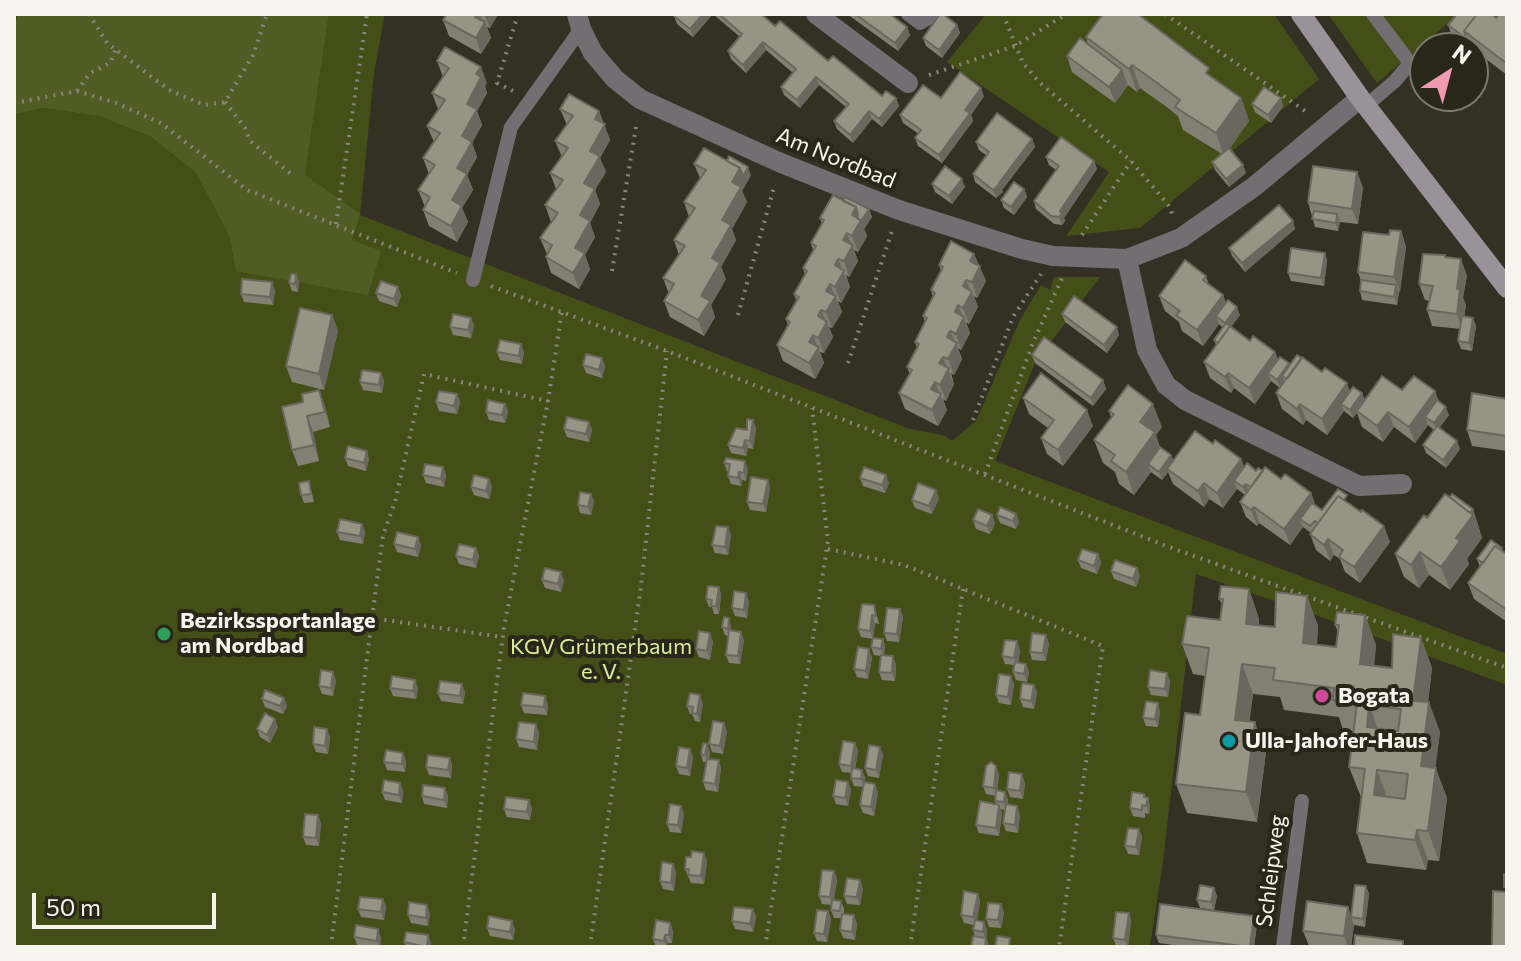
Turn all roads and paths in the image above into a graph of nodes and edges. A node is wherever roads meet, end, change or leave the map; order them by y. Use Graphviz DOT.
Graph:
graph roads {
  1 [pos="89,14"];
  2 [pos="267,14"];
  3 [pos="367,14"];
  4 [pos="518,14"];
  5 [pos="816,14"];
  6 [pos="908,14"];
  7 [pos="935,14"];
  8 [pos="1003,14"];
  9 [pos="1066,14"];
  10 [pos="1165,14"];
  11 [pos="1301,14"];
  12 [pos="1373,14"];
  13 [pos="579,22"];
  14 [pos="1015,46"];
  15 [pos="116,49"];
  16 [pos="908,83"];
  17 [pos="77,91"];
  18 [pos="529,99"];
  19 [pos="640,99"];
  20 [pos="1364,101"];
  21 [pos="225,102"];
  22 [pos="14,103"];
  23 [pos="1326,126"];
  24 [pos="1131,161"];
  25 [pos="781,163"];
  26 [pos="291,174"];
  27 [pos="899,210"];
  28 [pos="336,224"];
  29 [pos="1181,238"];
  30 [pos="1063,257"];
  31 [pos="1127,259"];
  32 [pos="612,271"];
  33 [pos="473,280"];
  34 [pos="1507,288"];
  35 [pos="562,311"];
  36 [pos="738,315"];
  37 [pos="667,351"];
  38 [pos="848,363"];
  39 [pos="548,401"];
  40 [pos="812,408"];
  41 [pos="973,420"];
  42 [pos="985,474"];
  43 [pos="1402,484"];
  44 [pos="828,549"];
  45 [pos="963,589"];
  46 [pos="372,618"];
  47 [pos="502,637"];
  48 [pos="1507,668"];
  49 [pos="1302,801"];
  50 [pos="331,947"];
  51 [pos="463,947"];
  52 [pos="590,947"];
  53 [pos="765,947"];
  54 [pos="910,947"];
  55 [pos="1059,947"];
  56 [pos="1283,947"];
  1 -- 15 [label="path"];
  2 -- 21 [label="path"];
  3 -- 28 [label="path"];
  4 -- 18 [label="path"];
  5 -- 16 [label="street"];
  6 -- 7 [label="lane"];
  8 -- 14 [label="path"];
  9 -- 14 [label="path"];
  10 -- 23 [label="path"];
  11 -- 20 [label="street"];
  12 -- 20 [label="lane"];
  13 -- 18 [label="lane"];
  13 -- 19 [label="street, Am Nordbad"];
  14 -- 16 [label="path"];
  14 -- 24 [label="path"];
  15 -- 17 [label="path"];
  15 -- 21 [label="path"];
  17 -- 22 [label="path"];
  17 -- 28 [label="path"];
  18 -- 33 [label="lane"];
  19 -- 25 [label="street, Am Nordbad"];
  19 -- 32 [label="path"];
  20 -- 23 [label="street, Am Nordbad"];
  20 -- 34 [label="street"];
  21 -- 26 [label="path"];
  23 -- 29 [label="street, Am Nordbad"];
  24 -- 29 [label="path"];
  24 -- 30 [label="path"];
  25 -- 27 [label="street, Am Nordbad"];
  25 -- 36 [label="path"];
  27 -- 30 [label="street, Am Nordbad"];
  27 -- 38 [label="path"];
  28 -- 33 [label="path"];
  29 -- 31 [label="street, Am Nordbad"];
  30 -- 31 [label="street, Am Nordbad"];
  30 -- 41 [label="path"];
  30 -- 42 [label="path"];
  31 -- 43 [label="street"];
  33 -- 35 [label="path"];
  35 -- 37 [label="path"];
  35 -- 39 [label="path"];
  37 -- 40 [label="path"];
  37 -- 52 [label="path"];
  39 -- 46 [label="path"];
  39 -- 47 [label="path"];
  40 -- 42 [label="path"];
  40 -- 44 [label="path"];
  42 -- 48 [label="path"];
  44 -- 45 [label="path"];
  44 -- 53 [label="path"];
  45 -- 54 [label="path"];
  45 -- 55 [label="path"];
  46 -- 47 [label="path"];
  46 -- 50 [label="path"];
  47 -- 51 [label="path"];
  49 -- 56 [label="lane, Schleipweg"];
}
